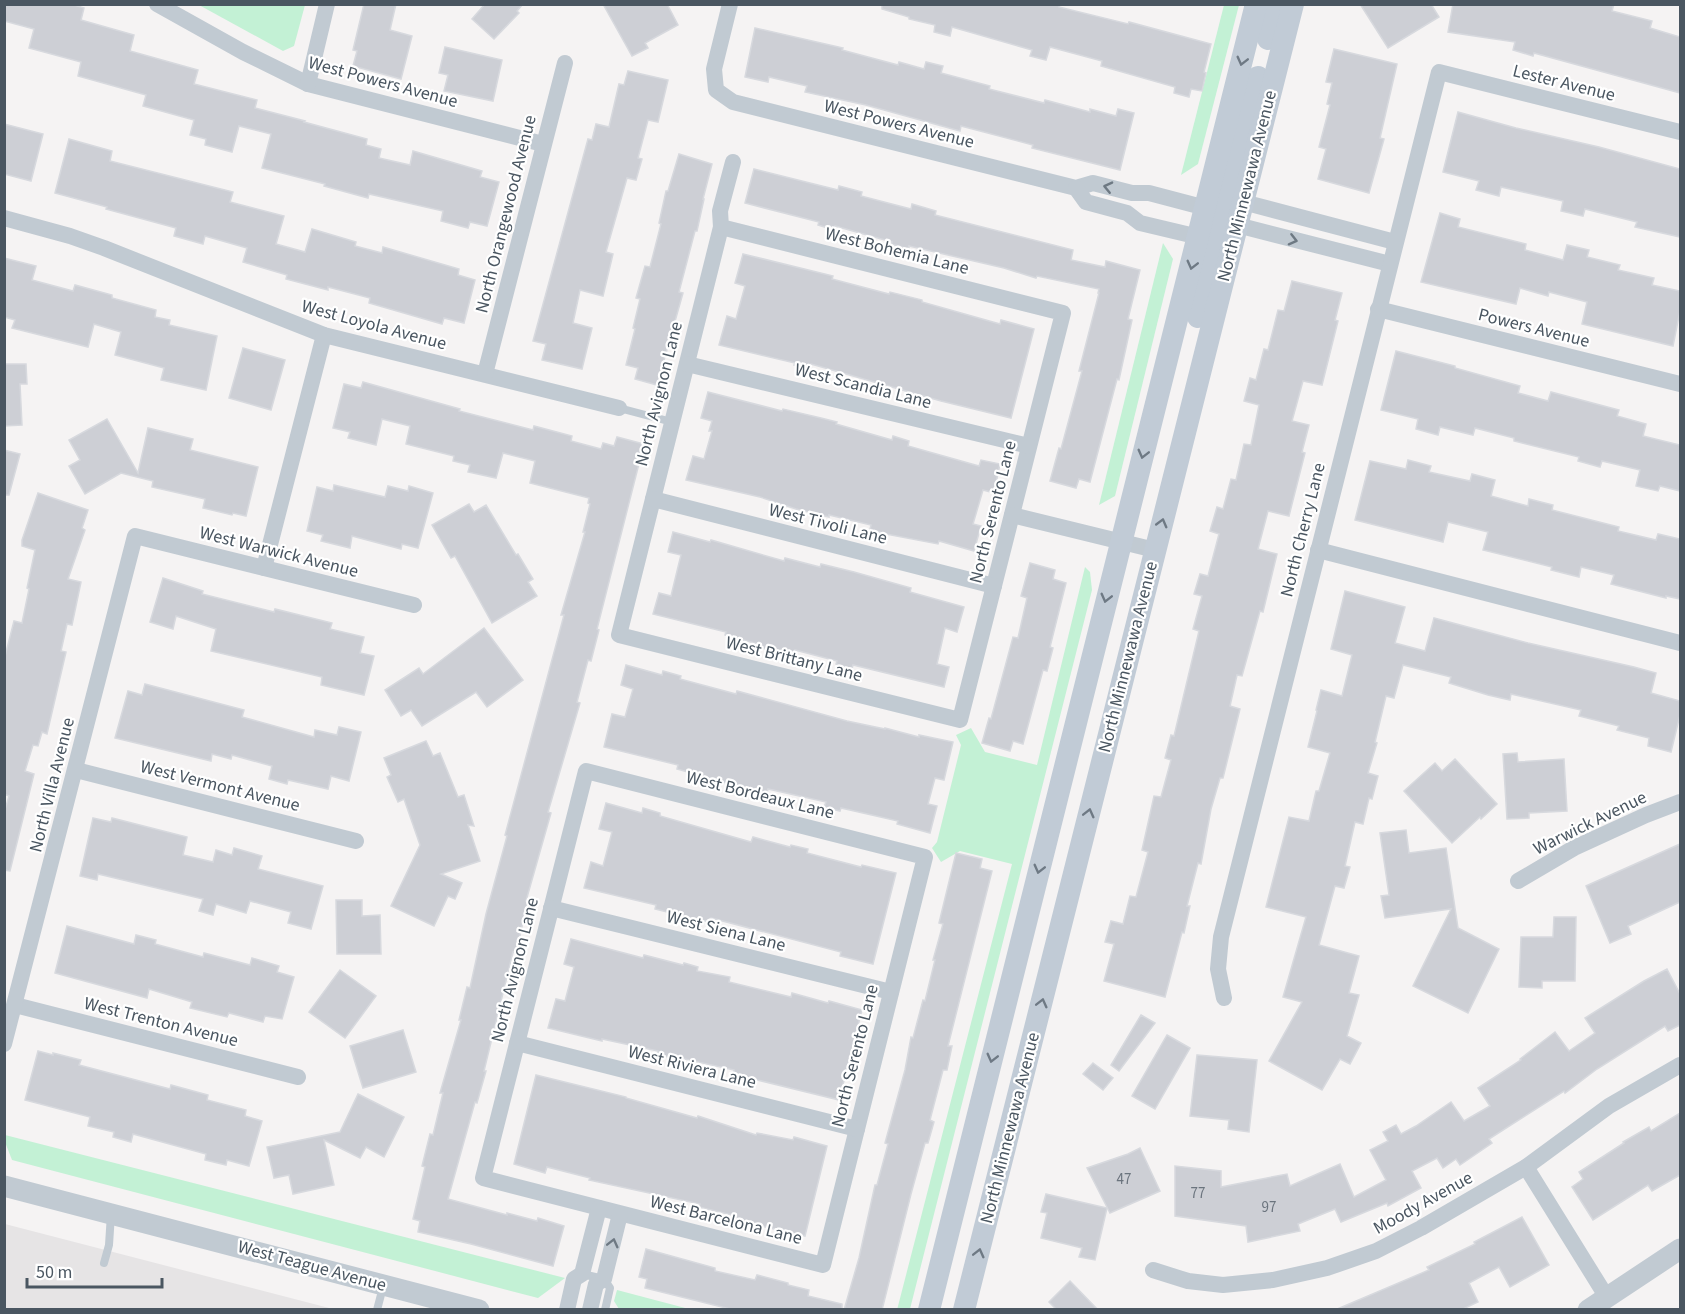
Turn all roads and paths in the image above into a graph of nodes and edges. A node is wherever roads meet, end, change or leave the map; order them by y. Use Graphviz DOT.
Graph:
graph roads {
  1 [pos="157,4"];
  2 [pos="327,4"];
  3 [pos="730,4"];
  4 [pos="1256,4"];
  5 [pos="1275,4"];
  6 [pos="1293,4"];
  7 [pos="565,63"];
  8 [pos="1439,72"];
  9 [pos="308,84"];
  10 [pos="1680,132"];
  11 [pos="543,144"];
  12 [pos="733,162"];
  13 [pos="1077,188"];
  14 [pos="1132,193"];
  15 [pos="1243,202"];
  16 [pos="1206,208"];
  17 [pos="1127,213"];
  18 [pos="4,218"];
  19 [pos="1237,225"];
  20 [pos="721,227"];
  21 [pos="1198,237"];
  22 [pos="1395,242"];
  23 [pos="1390,264"];
  24 [pos="1378,309"];
  25 [pos="1063,313"];
  26 [pos="324,335"];
  27 [pos="687,363"];
  28 [pos="485,374"];
  29 [pos="1680,384"];
  30 [pos="619,408"];
  31 [pos="672,422"];
  32 [pos="1029,446"];
  33 [pos="1177,467"];
  34 [pos="653,499"];
  35 [pos="1012,514"];
  36 [pos="135,536"];
  37 [pos="1120,542"];
  38 [pos="1155,550"];
  39 [pos="1318,550"];
  40 [pos="264,568"];
  41 [pos="994,586"];
  42 [pos="414,605"];
  43 [pos="620,635"];
  44 [pos="1680,643"];
  45 [pos="960,720"];
  46 [pos="76,770"];
  47 [pos="586,771"];
  48 [pos="1680,802"];
  49 [pos="356,841"];
  50 [pos="925,857"];
  51 [pos="1518,881"];
  52 [pos="551,908"];
  53 [pos="891,992"];
  54 [pos="1224,998"];
  55 [pos="15,1005"];
  56 [pos="517,1043"];
  57 [pos="4,1044"];
  58 [pos="1680,1065"];
  59 [pos="298,1077"];
  60 [pos="857,1129"];
  61 [pos="1526,1167"];
  62 [pos="483,1178"];
  63 [pos="4,1186"];
  64 [pos="599,1208"];
  65 [pos="111,1214"];
  66 [pos="620,1214"];
  67 [pos="1680,1249"];
  68 [pos="104,1263"];
  69 [pos="823,1265"];
  70 [pos="1153,1270"];
  71 [pos="582,1274"];
  72 [pos="604,1279"];
  73 [pos="384,1285"];
  74 [pos="1606,1296"];
  75 [pos="377,1310"];
  76 [pos="479,1310"];
  77 [pos="567,1310"];
  78 [pos="590,1310"];
  79 [pos="605,1310"];
  80 [pos="929,1310"];
  81 [pos="964,1310"];
  82 [pos="1588,1310"];
  1 -- 9 [label="street, West Powers Avenue"];
  2 -- 9 [label="street"];
  3 -- 13 [label="street, West Powers Avenue"];
  4 -- 16 [label="main road, North Minnewawa Avenue, one-way"];
  5 -- 19 [label="main road"];
  6 -- 15 [label="main road, North Minnewawa Avenue"];
  7 -- 11 [label="street, North Orangewood Avenue"];
  8 -- 10 [label="street, Lester Avenue"];
  8 -- 22 [label="street, North Cherry Lane"];
  9 -- 11 [label="street, West Powers Avenue"];
  11 -- 28 [label="street, North Orangewood Avenue"];
  12 -- 20 [label="street, North Avignon Lane"];
  14 -- 13 [label="street, West Powers Avenue, one-way"];
  13 -- 17 [label="street, West Powers Avenue"];
  14 -- 16 [label="street, West Powers Avenue"];
  14 -- 17 [label="street"];
  15 -- 19 [label="main road, North Minnewawa Avenue"];
  15 -- 22 [label="street"];
  16 -- 21 [label="main road, North Minnewawa Avenue"];
  16 -- 33 [label="main road"];
  17 -- 21 [label="street, West Powers Avenue"];
  18 -- 26 [label="street, West Loyola Avenue"];
  19 -- 23 [label="street, one-way"];
  19 -- 33 [label="main road, North Minnewawa Avenue"];
  20 -- 25 [label="street, West Bohemia Lane"];
  20 -- 27 [label="street, North Avignon Lane"];
  21 -- 37 [label="main road, North Minnewawa Avenue, one-way"];
  22 -- 23 [label="street, North Cherry Lane"];
  23 -- 24 [label="street, North Cherry Lane"];
  24 -- 29 [label="street, Powers Avenue"];
  24 -- 39 [label="street, North Cherry Lane"];
  25 -- 32 [label="street, North Serento Lane"];
  26 -- 28 [label="street, West Loyola Avenue"];
  26 -- 40 [label="street"];
  27 -- 31 [label="street, North Avignon Lane"];
  27 -- 32 [label="street, West Scandia Lane"];
  28 -- 30 [label="street, West Loyola Avenue"];
  30 -- 31 [label="lane, West Loyola Avenue"];
  31 -- 34 [label="street, North Avignon Lane"];
  32 -- 35 [label="street, North Serento Lane"];
  38 -- 33 [label="main road, North Minnewawa Avenue, one-way"];
  34 -- 41 [label="street, West Tivoli Lane"];
  34 -- 43 [label="street, North Avignon Lane"];
  35 -- 37 [label="street"];
  35 -- 41 [label="street, North Serento Lane"];
  36 -- 40 [label="street, West Warwick Avenue"];
  36 -- 46 [label="street, North Villa Avenue"];
  37 -- 38 [label="street"];
  37 -- 80 [label="main road, North Minnewawa Avenue, one-way"];
  81 -- 38 [label="main road, North Minnewawa Avenue, one-way"];
  39 -- 44 [label="street"];
  39 -- 54 [label="street, North Cherry Lane"];
  40 -- 42 [label="street, West Warwick Avenue"];
  41 -- 45 [label="street, North Serento Lane"];
  43 -- 45 [label="street, West Brittany Lane"];
  46 -- 49 [label="street, West Vermont Avenue"];
  46 -- 55 [label="street, North Villa Avenue"];
  47 -- 50 [label="street, West Bordeaux Lane"];
  47 -- 52 [label="street, North Avignon Lane"];
  48 -- 51 [label="street, Warwick Avenue"];
  50 -- 53 [label="street, North Serento Lane"];
  52 -- 53 [label="street, West Siena Lane"];
  52 -- 56 [label="street, North Avignon Lane"];
  53 -- 60 [label="street, North Serento Lane"];
  55 -- 57 [label="street, North Villa Avenue"];
  55 -- 59 [label="street, West Trenton Avenue"];
  56 -- 60 [label="street, West Riviera Lane"];
  56 -- 62 [label="street, North Avignon Lane"];
  58 -- 61 [label="street, Moody Avenue"];
  60 -- 69 [label="street, North Serento Lane"];
  61 -- 70 [label="street, Moody Avenue"];
  61 -- 74 [label="street"];
  62 -- 64 [label="street, West Barcelona Lane"];
  63 -- 65 [label="street, West Teague Avenue"];
  64 -- 66 [label="street, West Barcelona Lane"];
  64 -- 71 [label="street"];
  65 -- 68 [label="lane"];
  65 -- 73 [label="street, West Teague Avenue"];
  66 -- 69 [label="street, West Barcelona Lane"];
  72 -- 66 [label="street, one-way"];
  67 -- 74 [label="street"];
  71 -- 72 [label="lane"];
  71 -- 77 [label="street"];
  72 -- 78 [label="street"];
  72 -- 79 [label="lane"];
  73 -- 75 [label="lane"];
  73 -- 76 [label="street, West Teague Avenue"];
  74 -- 82 [label="street"];
}
